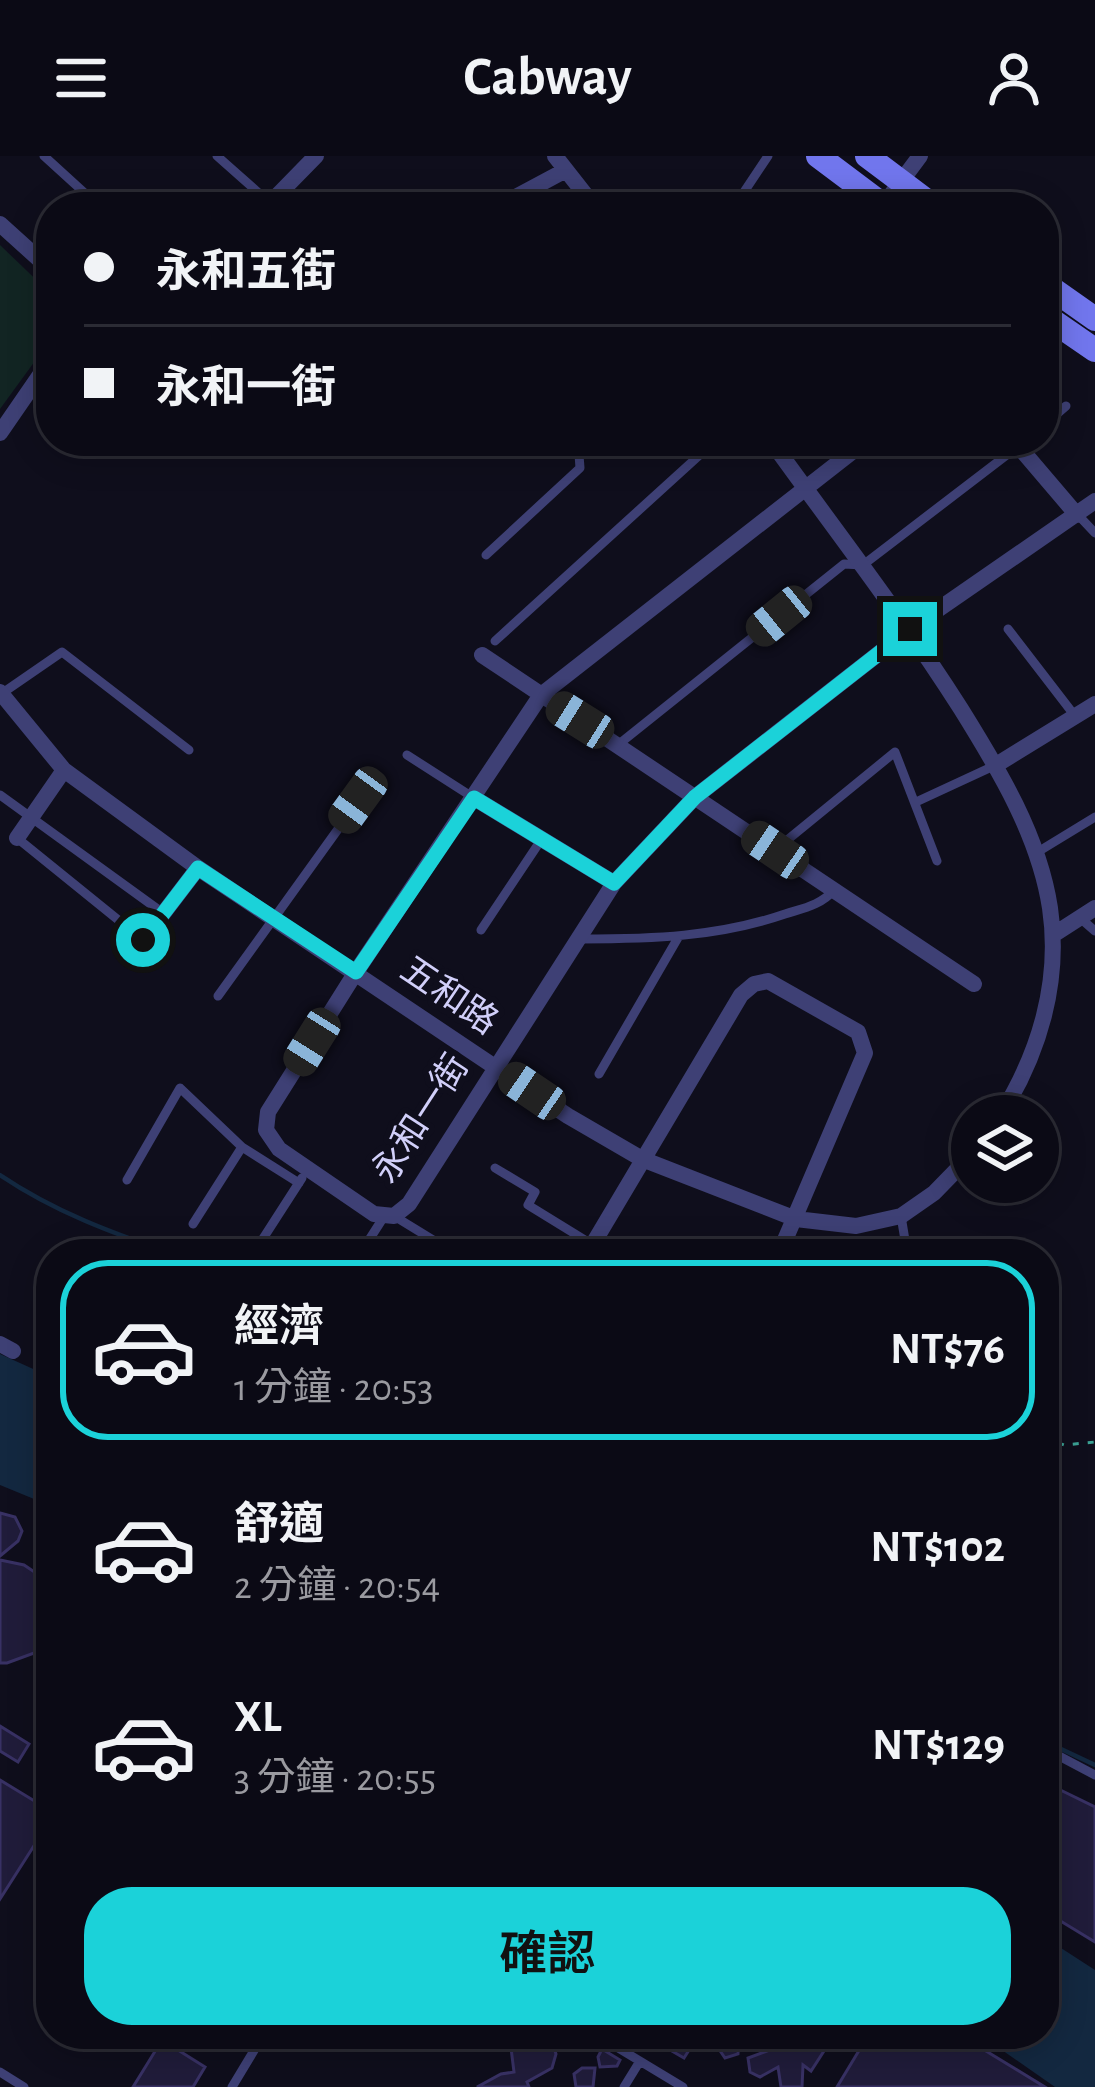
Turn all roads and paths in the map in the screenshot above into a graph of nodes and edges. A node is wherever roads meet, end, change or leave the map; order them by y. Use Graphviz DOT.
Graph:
graph roads {
  1 [pos="44,156"];
  2 [pos="217,156"];
  3 [pos="316,156"];
  4 [pos="768,156"];
  5 [pos="818,156"];
  6 [pos="867,156"];
  7 [pos="920,156"];
  8 [pos="561,163"];
  9 [pos="902,182"];
  10 [pos="84,192"];
  11 [pos="255,192"];
  12 [pos="283,192"];
  13 [pos="526,192"];
  14 [pos="583,192"];
  15 [pos="744,192"];
  16 [pos="866,192"];
  17 [pos="894,192"];
  18 [pos="915,192"];
  19 [pos="0,224"];
  20 [pos="36,256"];
  21 [pos="1059,294"];
  22 [pos="1095,319"];
  23 [pos="1059,325"];
  24 [pos="1095,350"];
  25 [pos="36,381"];
  26 [pos="1066,406"];
  27 [pos="1059,412"];
  28 [pos="0,433"];
  29 [pos="579,456"];
  30 [pos="699,456"];
  31 [pos="781,456"];
  32 [pos="845,456"];
  33 [pos="1002,456"];
  34 [pos="1030,456"];
  35 [pos="803,487"];
  36 [pos="1095,501"];
  37 [pos="1077,514"];
  38 [pos="1095,533"];
  39 [pos="486,555"];
  40 [pos="863,565"];
  41 [pos="910,629"];
  42 [pos="1008,629"];
  43 [pos="489,648"];
  44 [pos="1,693"];
  45 [pos="541,695"];
  46 [pos="1095,704"];
  47 [pos="1076,716"];
  48 [pos="619,745"];
  49 [pos="189,750"];
  50 [pos="407,755"];
  51 [pos="996,764"];
  52 [pos="64,770"];
  53 [pos="0,795"];
  54 [pos="695,797"];
  55 [pos="474,798"];
  56 [pos="358,800"];
  57 [pos="916,802"];
  58 [pos="1095,817"];
  59 [pos="31,818"];
  60 [pos="17,838"];
  61 [pos="542,839"];
  62 [pos="775,850"];
  63 [pos="1036,853"];
  64 [pos="937,861"];
  65 [pos="198,868"];
  66 [pos="614,883"];
  67 [pos="835,890"];
  68 [pos="163,913"];
  69 [pos="1087,913"];
  70 [pos="271,917"];
  71 [pos="481,930"];
  72 [pos="1095,931"];
  73 [pos="1052,934"];
  74 [pos="679,936"];
  75 [pos="575,939"];
  76 [pos="143,940"];
  77 [pos="356,972"];
  78 [pos="974,984"];
  79 [pos="218,996"];
  80 [pos="495,1067"];
  81 [pos="599,1074"];
  82 [pos="1013,1095"];
  83 [pos="242,1147"];
  84 [pos="642,1159"];
  85 [pos="495,1168"];
  86 [pos="304,1176"];
  87 [pos="951,1176"];
  88 [pos="127,1180"];
  89 [pos="390,1215"];
  90 [pos="901,1216"];
  91 [pos="796,1219"];
  92 [pos="193,1224"];
  93 [pos="263,1239"];
  94 [pos="372,1239"];
  95 [pos="430,1239"];
  96 [pos="583,1239"];
  97 [pos="596,1239"];
  98 [pos="786,1239"];
  99 [pos="905,1239"];
  100 [pos="1095,1442"];
  101 [pos="1059,1443"];
  102 [pos="1059,1756"];
  103 [pos="1095,1775"];
  104 [pos="255,2049"];
  105 [pos="620,2049"];
  106 [pos="640,2061"];
  107 [pos="0,2072"];
  108 [pos="24,2087"];
  109 [pos="232,2087"];
  110 [pos="624,2087"];
  111 [pos="683,2087"];
  1 -- 10 [label="lane"];
  2 -- 11 [label="lane"];
  3 -- 12 [label="street"];
  4 -- 15 [label="lane"];
  5 -- 16 [label="street"];
  6 -- 9 [label="street"];
  7 -- 9 [label="street"];
  8 -- 13 [label="street"];
  8 -- 14 [label="street"];
  9 -- 17 [label="street"];
  9 -- 18 [label="street"];
  19 -- 20 [label="street"];
  21 -- 22 [label="street"];
  23 -- 24 [label="street"];
  25 -- 28 [label="street"];
  26 -- 27 [label="lane"];
  29 -- 39 [label="lane"];
  30 -- 43 [label="lane"];
  31 -- 35 [label="street"];
  32 -- 35 [label="street"];
  33 -- 40 [label="lane"];
  34 -- 37 [label="street"];
  35 -- 40 [label="street"];
  35 -- 45 [label="street"];
  36 -- 37 [label="street, 永和一街"];
  37 -- 38 [label="lane"];
  37 -- 41 [label="street, 永和一街"];
  40 -- 41 [label="street"];
  40 -- 48 [label="lane"];
  41 -- 51 [label="street"];
  41 -- 54 [label="street, 永和一街"];
  42 -- 47 [label="lane"];
  43 -- 45 [label="street"];
  44 -- 49 [label="lane"];
  44 -- 52 [label="street, 五和路"];
  45 -- 48 [label="street"];
  45 -- 55 [label="street"];
  46 -- 47 [label="street"];
  47 -- 51 [label="street"];
  48 -- 54 [label="street"];
  50 -- 55 [label="lane"];
  51 -- 57 [label="lane"];
  51 -- 63 [label="street"];
  52 -- 59 [label="street"];
  52 -- 65 [label="street, 五和路"];
  53 -- 59 [label="lane"];
  54 -- 62 [label="street"];
  54 -- 66 [label="street, 永和一街"];
  55 -- 61 [label="street"];
  55 -- 77 [label="street"];
  56 -- 70 [label="lane"];
  57 -- 62 [label="lane"];
  57 -- 64 [label="lane"];
  58 -- 63 [label="lane"];
  59 -- 60 [label="street"];
  59 -- 68 [label="lane"];
  60 -- 76 [label="lane"];
  61 -- 66 [label="street"];
  61 -- 71 [label="lane"];
  62 -- 67 [label="street"];
  63 -- 73 [label="street"];
  65 -- 68 [label="street"];
  65 -- 70 [label="street, 五和路"];
  66 -- 75 [label="street, 永和一街"];
  67 -- 74 [label="lane"];
  67 -- 78 [label="street"];
  68 -- 76 [label="street"];
  69 -- 72 [label="lane"];
  69 -- 73 [label="street"];
  70 -- 77 [label="street, 五和路"];
  70 -- 79 [label="lane"];
  73 -- 82 [label="street"];
  74 -- 75 [label="lane"];
  74 -- 81 [label="lane"];
  75 -- 80 [label="street, 永和一街"];
  77 -- 80 [label="street, 五和路"];
  77 -- 86 [label="street, 永和一街"];
  80 -- 84 [label="street, 五和路"];
  80 -- 89 [label="street, 永和一街"];
  83 -- 86 [label="lane"];
  83 -- 88 [label="lane"];
  83 -- 92 [label="lane"];
  84 -- 91 [label="street, 五和路"];
  84 -- 91 [label="street"];
  84 -- 97 [label="street"];
  85 -- 96 [label="lane"];
  86 -- 89 [label="street, 永和一街"];
  86 -- 93 [label="lane"];
  87 -- 90 [label="street"];
  89 -- 94 [label="lane"];
  89 -- 95 [label="lane"];
  90 -- 91 [label="street, 五和路"];
  90 -- 99 [label="lane"];
  91 -- 98 [label="street"];
  100 -- 101 [label="path"];
  102 -- 103 [label="lane"];
  104 -- 109 [label="lane"];
  105 -- 106 [label="lane"];
  106 -- 110 [label="lane"];
  106 -- 111 [label="lane"];
  107 -- 108 [label="lane"];
}
